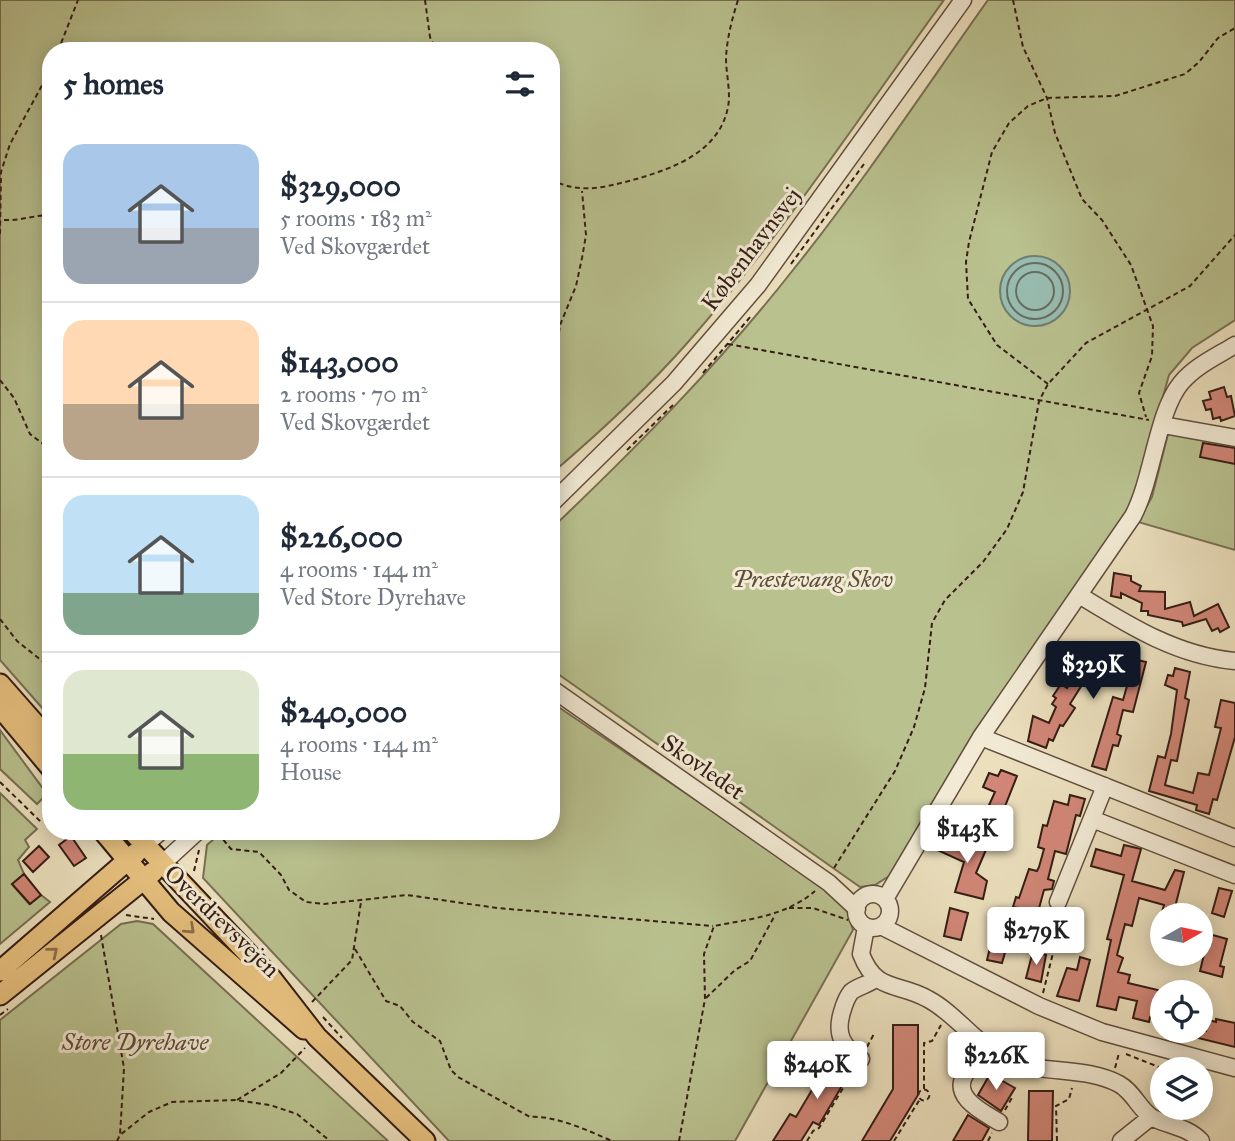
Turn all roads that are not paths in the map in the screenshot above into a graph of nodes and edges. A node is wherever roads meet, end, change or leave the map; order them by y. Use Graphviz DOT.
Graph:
graph roads {
  1 [pos="963,0"];
  2 [pos="1235,345"];
  3 [pos="1163,425"];
  4 [pos="1235,438"];
  5 [pos="560,495"];
  6 [pos="1079,595"];
  7 [pos="1235,661"];
  8 [pos="0,684"];
  9 [pos="560,694"];
  10 [pos="0,707"];
  11 [pos="42,732"];
  12 [pos="981,737"];
  13 [pos="42,757"];
  14 [pos="1105,786"];
  15 [pos="1092,818"];
  16 [pos="1235,838"];
  17 [pos="110,840"];
  18 [pos="137,840"];
  19 [pos="140,840"];
  20 [pos="188,840"];
  21 [pos="127,861"];
  22 [pos="162,864"];
  23 [pos="1235,875"];
  24 [pos="144,880"];
  25 [pos="1058,902"];
  26 [pos="871,914"];
  27 [pos="0,971"];
  28 [pos="875,979"];
  29 [pos="0,995"];
  30 [pos="317,1037"];
  31 [pos="985,1046"];
  32 [pos="861,1059"];
  33 [pos="1235,1068"];
  34 [pos="1150,1116"];
  35 [pos="1150,1118"];
  36 [pos="1160,1120"];
  37 [pos="999,1122"];
  38 [pos="425,1141"];
  39 [pos="1121,1141"];
  40 [pos="1201,1141"];
  1 -- 5 [label="street, Københavnsvej"];
  2 -- 3 [label="street"];
  3 -- 4 [label="street"];
  3 -- 6 [label="street"];
  6 -- 7 [label="street"];
  6 -- 12 [label="street"];
  8 -- 11 [label="main road"];
  9 -- 26 [label="street, Skovledet"];
  10 -- 13 [label="main road"];
  12 -- 14 [label="street"];
  12 -- 26 [label="street"];
  14 -- 15 [label="street"];
  14 -- 16 [label="street"];
  15 -- 23 [label="street"];
  15 -- 25 [label="street"];
  17 -- 21 [label="main road, Overdrevsvejen"];
  18 -- 21 [label="main road"];
  19 -- 22 [label="main road, Overdrevsvejen"];
  20 -- 22 [label="street"];
  21 -- 24 [label="main road, Overdrevsvejen"];
  21 -- 27 [label="main road"];
  22 -- 24 [label="main road"];
  22 -- 30 [label="main road, Overdrevsvejen"];
  29 -- 24 [label="main road, one-way"];
  24 -- 30 [label="main road, Overdrevsvejen, one-way"];
  26 -- 28 [label="street"];
  26 -- 33 [label="street, Skovledet"];
  28 -- 31 [label="street"];
  28 -- 32 [label="street"];
  30 -- 38 [label="main road, Overdrevsvejen"];
  31 -- 34 [label="street"];
  31 -- 37 [label="street"];
  35 -- 39 [label="street"];
  36 -- 40 [label="street"];
}
